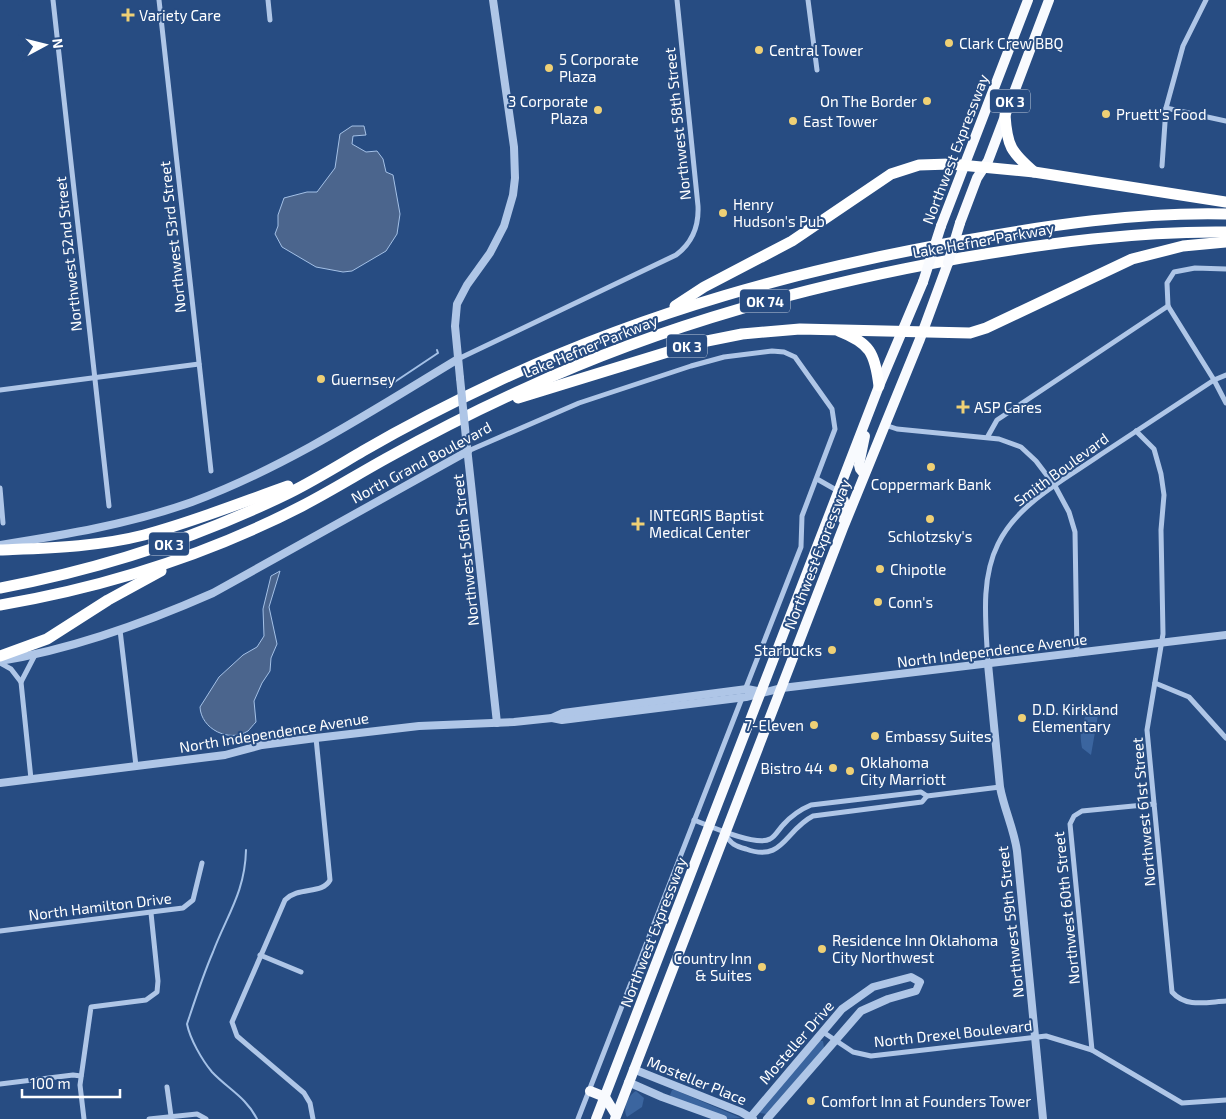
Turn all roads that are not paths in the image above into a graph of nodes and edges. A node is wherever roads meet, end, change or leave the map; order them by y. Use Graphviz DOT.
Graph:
graph roads {
  1 [pos="53,0"];
  2 [pos="159,0"];
  3 [pos="268,0"];
  4 [pos="493,0"];
  5 [pos="677,0"];
  6 [pos="808,0"];
  7 [pos="1028,0"];
  8 [pos="1049,0"];
  9 [pos="1206,0"];
  10 [pos="270,20"];
  11 [pos="817,70"];
  12 [pos="1166,108"];
  13 [pos="1005,115"];
  14 [pos="1226,121"];
  15 [pos="964,165"];
  16 [pos="1162,166"];
  17 [pos="984,167"];
  18 [pos="1034,172"];
  19 [pos="1226,202"];
  20 [pos="1226,214"];
  21 [pos="1226,232"];
  22 [pos="1226,242"];
  23 [pos="1226,269"];
  24 [pos="1168,306"];
  25 [pos="659,316"];
  26 [pos="837,330"];
  27 [pos="902,330"];
  28 [pos="923,331"];
  29 [pos="458,359"];
  30 [pos="198,364"];
  31 [pos="1226,375"];
  32 [pos="94,379"];
  33 [pos="1214,380"];
  34 [pos="879,386"];
  35 [pos="0,390"];
  36 [pos="1226,403"];
  37 [pos="872,406"];
  38 [pos="480,409"];
  39 [pos="885,424"];
  40 [pos="1136,431"];
  41 [pos="988,436"];
  42 [pos="468,451"];
  43 [pos="211,471"];
  44 [pos="327,472"];
  45 [pos="864,474"];
  46 [pos="817,479"];
  47 [pos="1055,486"];
  48 [pos="0,488"];
  49 [pos="839,492"];
  50 [pos="109,506"];
  51 [pos="4,522"];
  52 [pos="843,528"];
  53 [pos="0,545"];
  54 [pos="0,550"];
  55 [pos="190,555"];
  56 [pos="0,588"];
  57 [pos="0,606"];
  58 [pos="120,630"];
  59 [pos="1226,635"];
  60 [pos="1161,643"];
  61 [pos="1077,654"];
  62 [pos="35,655"];
  63 [pos="0,656"];
  64 [pos="0,662"];
  65 [pos="988,664"];
  66 [pos="21,682"];
  67 [pos="1155,683"];
  68 [pos="782,688"];
  69 [pos="762,692"];
  70 [pos="743,694"];
  71 [pos="498,723"];
  72 [pos="316,738"];
  73 [pos="1226,738"];
  74 [pos="136,766"];
  75 [pos="31,779"];
  76 [pos="0,783"];
  77 [pos="1000,787"];
  78 [pos="927,796"];
  79 [pos="1154,804"];
  80 [pos="806,808"];
  81 [pos="808,819"];
  82 [pos="694,820"];
  83 [pos="709,827"];
  84 [pos="777,832"];
  85 [pos="725,834"];
  86 [pos="786,840"];
  87 [pos="202,863"];
  88 [pos="151,913"];
  89 [pos="0,931"];
  90 [pos="260,955"];
  91 [pos="301,972"];
  92 [pos="1226,1001"];
  93 [pos="823,1032"];
  94 [pos="1036,1037"];
  95 [pos="835,1042"];
  96 [pos="1092,1050"];
  97 [pos="619,1061"];
  98 [pos="634,1069"];
  99 [pos="81,1076"];
  100 [pos="628,1082"];
  101 [pos="668,1083"];
  102 [pos="0,1084"];
  103 [pos="167,1087"];
  104 [pos="590,1091"];
  105 [pos="605,1097"];
  106 [pos="662,1097"];
  107 [pos="1226,1100"];
  108 [pos="171,1116"];
  109 [pos="615,1117"];
  110 [pos="751,1118"];
  111 [pos="84,1119"];
  112 [pos="149,1119"];
  113 [pos="206,1119"];
  114 [pos="313,1119"];
  115 [pos="578,1119"];
  116 [pos="596,1119"];
  117 [pos="723,1119"];
  118 [pos="767,1119"];
  119 [pos="1043,1119"];
  1 -- 32 [label="street, Northwest 52nd Street"];
  2 -- 30 [label="street, Northwest 53rd Street"];
  3 -- 10 [label="street"];
  4 -- 29 [label="street, Northwest 56th Street"];
  5 -- 29 [label="street, Northwest 58th Street"];
  6 -- 11 [label="street"];
  7 -- 15 [label="highway, Northwest Expressway / OK 3"];
  8 -- 13 [label="highway, Northwest Expressway / OK 3"];
  9 -- 12 [label="street"];
  12 -- 14 [label="street"];
  12 -- 16 [label="street"];
  13 -- 17 [label="highway, Northwest Expressway / OK 3"];
  13 -- 18 [label="highway"];
  15 -- 17 [label="highway"];
  15 -- 25 [label="highway, OK 3"];
  15 -- 27 [label="highway, Northwest Expressway, bridge"];
  17 -- 18 [label="highway"];
  17 -- 28 [label="highway, Northwest Expressway / OK 3, bridge"];
  18 -- 19 [label="highway"];
  20 -- 25 [label="highway, Lake Hefner Parkway / OK 74"];
  21 -- 38 [label="highway, Lake Hefner Parkway / OK 74"];
  22 -- 28 [label="highway"];
  23 -- 24 [label="street"];
  24 -- 33 [label="street"];
  24 -- 41 [label="street"];
  25 -- 44 [label="highway, Lake Hefner Parkway / OK 3"];
  26 -- 27 [label="highway, OK 3"];
  26 -- 34 [label="highway"];
  26 -- 38 [label="highway, OK 3"];
  27 -- 28 [label="highway, OK 3"];
  27 -- 34 [label="highway, Northwest Expressway"];
  28 -- 39 [label="highway, Northwest Expressway"];
  29 -- 42 [label="street, Northwest 56th Street, bridge"];
  29 -- 53 [label="street"];
  30 -- 32 [label="street"];
  30 -- 43 [label="street, Northwest 53rd Street"];
  31 -- 33 [label="street, Smith Boulevard"];
  32 -- 35 [label="street"];
  32 -- 50 [label="street, Northwest 52nd Street"];
  33 -- 36 [label="street"];
  33 -- 40 [label="street, Smith Boulevard"];
  34 -- 37 [label="highway, Northwest Expressway"];
  37 -- 45 [label="highway"];
  37 -- 49 [label="highway, Northwest Expressway"];
  38 -- 55 [label="highway, Lake Hefner Parkway / OK 3"];
  39 -- 41 [label="street"];
  39 -- 45 [label="highway, Northwest Expressway"];
  40 -- 47 [label="street, Smith Boulevard"];
  40 -- 60 [label="street, Northwest 61st Street"];
  41 -- 47 [label="street"];
  42 -- 46 [label="street, North Grand Boulevard"];
  42 -- 58 [label="street, North Grand Boulevard"];
  42 -- 71 [label="street, Northwest 56th Street"];
  44 -- 54 [label="highway"];
  44 -- 56 [label="highway, Lake Hefner Parkway / OK 3"];
  45 -- 52 [label="highway, Northwest Expressway"];
  46 -- 49 [label="street"];
  46 -- 70 [label="street, Northwest Expressway"];
  47 -- 61 [label="street"];
  47 -- 65 [label="street, Smith Boulevard"];
  48 -- 51 [label="street"];
  49 -- 52 [label="highway"];
  49 -- 69 [label="highway, Northwest Expressway"];
  52 -- 68 [label="highway, Northwest Expressway"];
  55 -- 57 [label="highway, Lake Hefner Parkway / OK 3"];
  55 -- 63 [label="highway"];
  58 -- 62 [label="street, North Grand Boulevard"];
  58 -- 74 [label="street"];
  59 -- 60 [label="street, North Independence Avenue"];
  60 -- 61 [label="street, North Independence Avenue"];
  60 -- 67 [label="street, Northwest 61st Street"];
  61 -- 65 [label="street, North Independence Avenue"];
  62 -- 64 [label="street, North Grand Boulevard"];
  62 -- 66 [label="street"];
  64 -- 66 [label="street"];
  65 -- 68 [label="street, North Independence Avenue"];
  65 -- 77 [label="street, Northwest 59th Street"];
  66 -- 75 [label="street"];
  67 -- 73 [label="street"];
  67 -- 79 [label="street, Northwest 61st Street"];
  68 -- 69 [label="street, North Independence Avenue"];
  68 -- 85 [label="highway, Northwest Expressway"];
  69 -- 70 [label="street, North Independence Avenue"];
  69 -- 83 [label="highway, Northwest Expressway"];
  70 -- 71 [label="street, North Independence Avenue"];
  70 -- 82 [label="street, Northwest Expressway"];
  71 -- 72 [label="street, North Independence Avenue"];
  72 -- 74 [label="street, North Independence Avenue"];
  72 -- 90 [label="street"];
  74 -- 75 [label="street, North Independence Avenue"];
  75 -- 76 [label="street, North Independence Avenue"];
  77 -- 78 [label="street"];
  77 -- 94 [label="street, Northwest 59th Street"];
  78 -- 80 [label="street"];
  78 -- 81 [label="street"];
  79 -- 92 [label="street, Northwest 61st Street"];
  79 -- 96 [label="street, Northwest 60th Street"];
  80 -- 81 [label="street"];
  80 -- 84 [label="street"];
  81 -- 86 [label="street"];
  82 -- 83 [label="street"];
  82 -- 104 [label="street, Northwest Expressway"];
  83 -- 85 [label="street"];
  83 -- 97 [label="highway, Northwest Expressway"];
  84 -- 85 [label="street"];
  84 -- 86 [label="street"];
  85 -- 86 [label="street"];
  85 -- 98 [label="highway, Northwest Expressway"];
  87 -- 88 [label="street, North Hamilton Drive"];
  88 -- 89 [label="street, North Hamilton Drive"];
  88 -- 99 [label="street"];
  90 -- 91 [label="street"];
  90 -- 114 [label="street"];
  93 -- 95 [label="street, North Drexel Boulevard"];
  93 -- 95 [label="street, Mosteller Drive"];
  93 -- 110 [label="street, Mosteller Drive"];
  94 -- 95 [label="street, North Drexel Boulevard"];
  94 -- 96 [label="street, North Drexel Boulevard"];
  94 -- 119 [label="street, Northwest 59th Street"];
  95 -- 118 [label="street, Mosteller Drive"];
  96 -- 107 [label="street, North Drexel Boulevard"];
  97 -- 100 [label="highway"];
  97 -- 105 [label="highway, Northwest Expressway"];
  98 -- 100 [label="highway, Northwest Expressway"];
  98 -- 101 [label="street, Mosteller Place"];
  99 -- 102 [label="street"];
  99 -- 111 [label="street"];
  100 -- 106 [label="street, Mosteller Place"];
  100 -- 109 [label="highway, Northwest Expressway"];
  101 -- 106 [label="street"];
  101 -- 110 [label="street, Mosteller Place"];
  103 -- 108 [label="street"];
  104 -- 105 [label="highway"];
  104 -- 115 [label="street, Northwest Expressway"];
  105 -- 109 [label="highway"];
  105 -- 116 [label="highway, Northwest Expressway"];
  106 -- 117 [label="street, Mosteller Place"];
  108 -- 112 [label="street"];
  108 -- 113 [label="street"];
}
